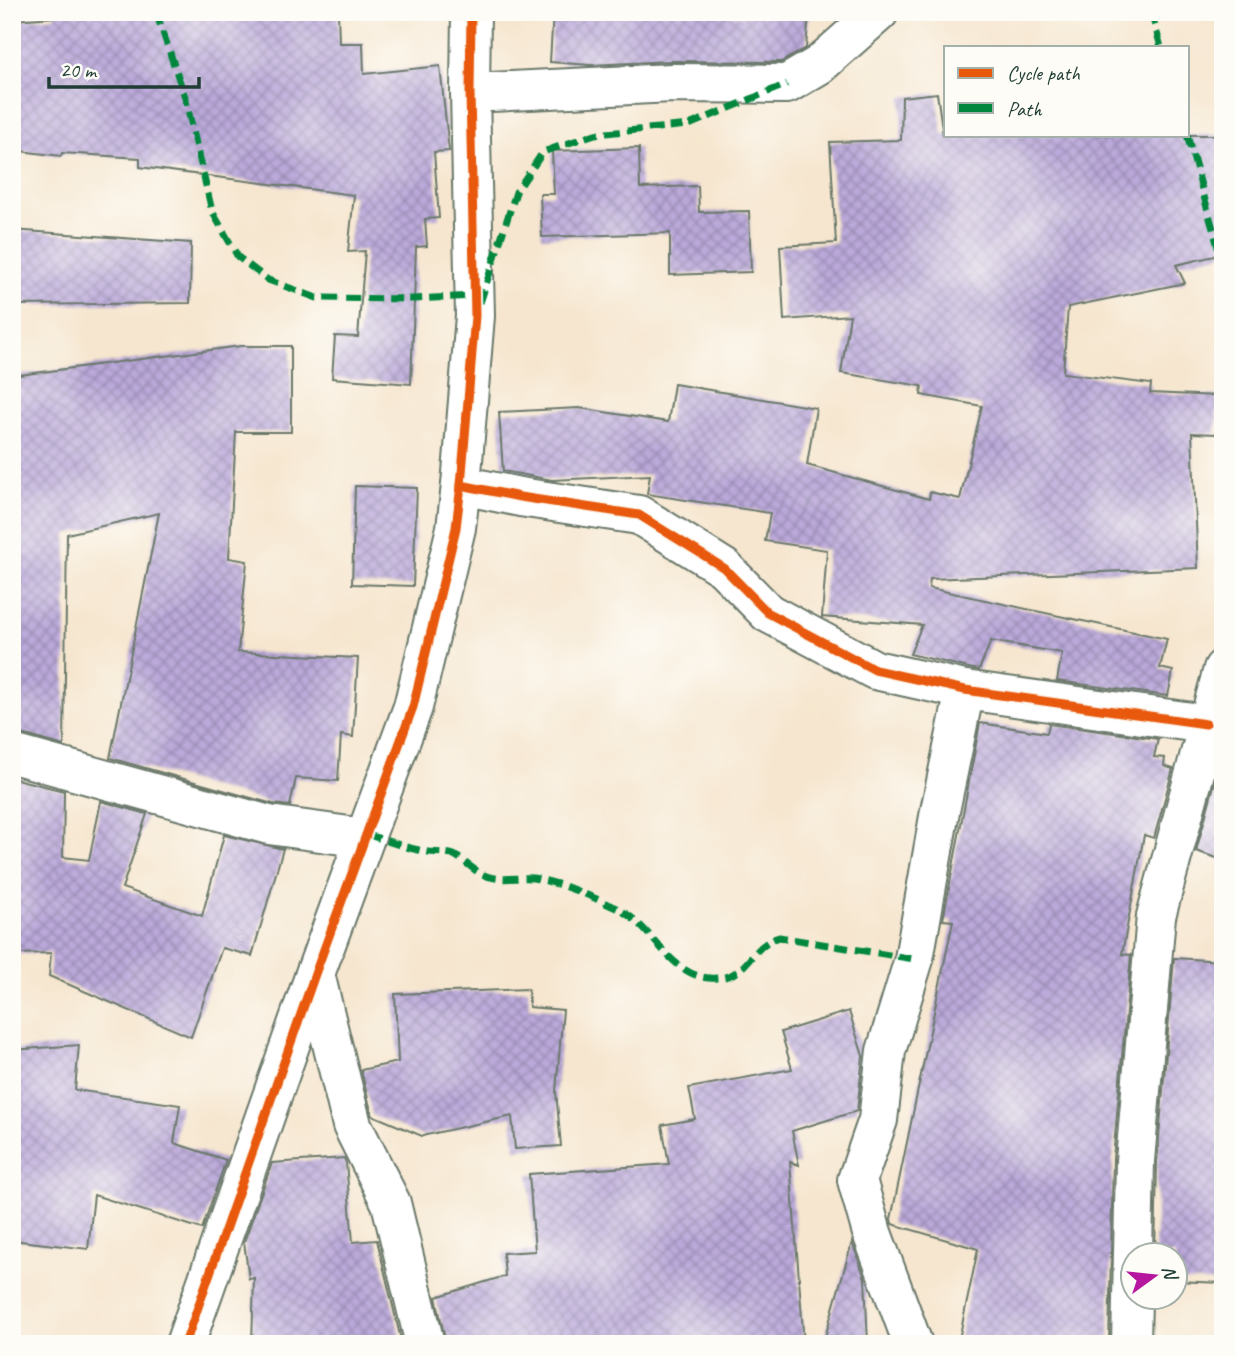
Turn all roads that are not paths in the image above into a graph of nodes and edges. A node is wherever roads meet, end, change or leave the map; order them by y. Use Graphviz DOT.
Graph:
graph roads {
  1 [pos="471,12"];
  2 [pos="879,12"];
  3 [pos="470,93"];
  4 [pos="461,485"];
  5 [pos="1223,668"];
  6 [pos="965,690"];
  7 [pos="1206,724"];
  8 [pos="12,756"];
  9 [pos="364,838"];
  10 [pos="315,974"];
  11 [pos="185,1344"];
  12 [pos="425,1344"];
  13 [pos="913,1344"];
  14 [pos="1131,1344"];
  1 -- 3 [label="street"];
  2 -- 3 [label="street"];
  3 -- 4 [label="street"];
  4 -- 6 [label="street"];
  4 -- 9 [label="street"];
  5 -- 7 [label="street"];
  6 -- 7 [label="street"];
  6 -- 13 [label="street"];
  7 -- 14 [label="street"];
  8 -- 9 [label="street"];
  9 -- 10 [label="street"];
  10 -- 11 [label="street"];
  10 -- 12 [label="street"];
}
